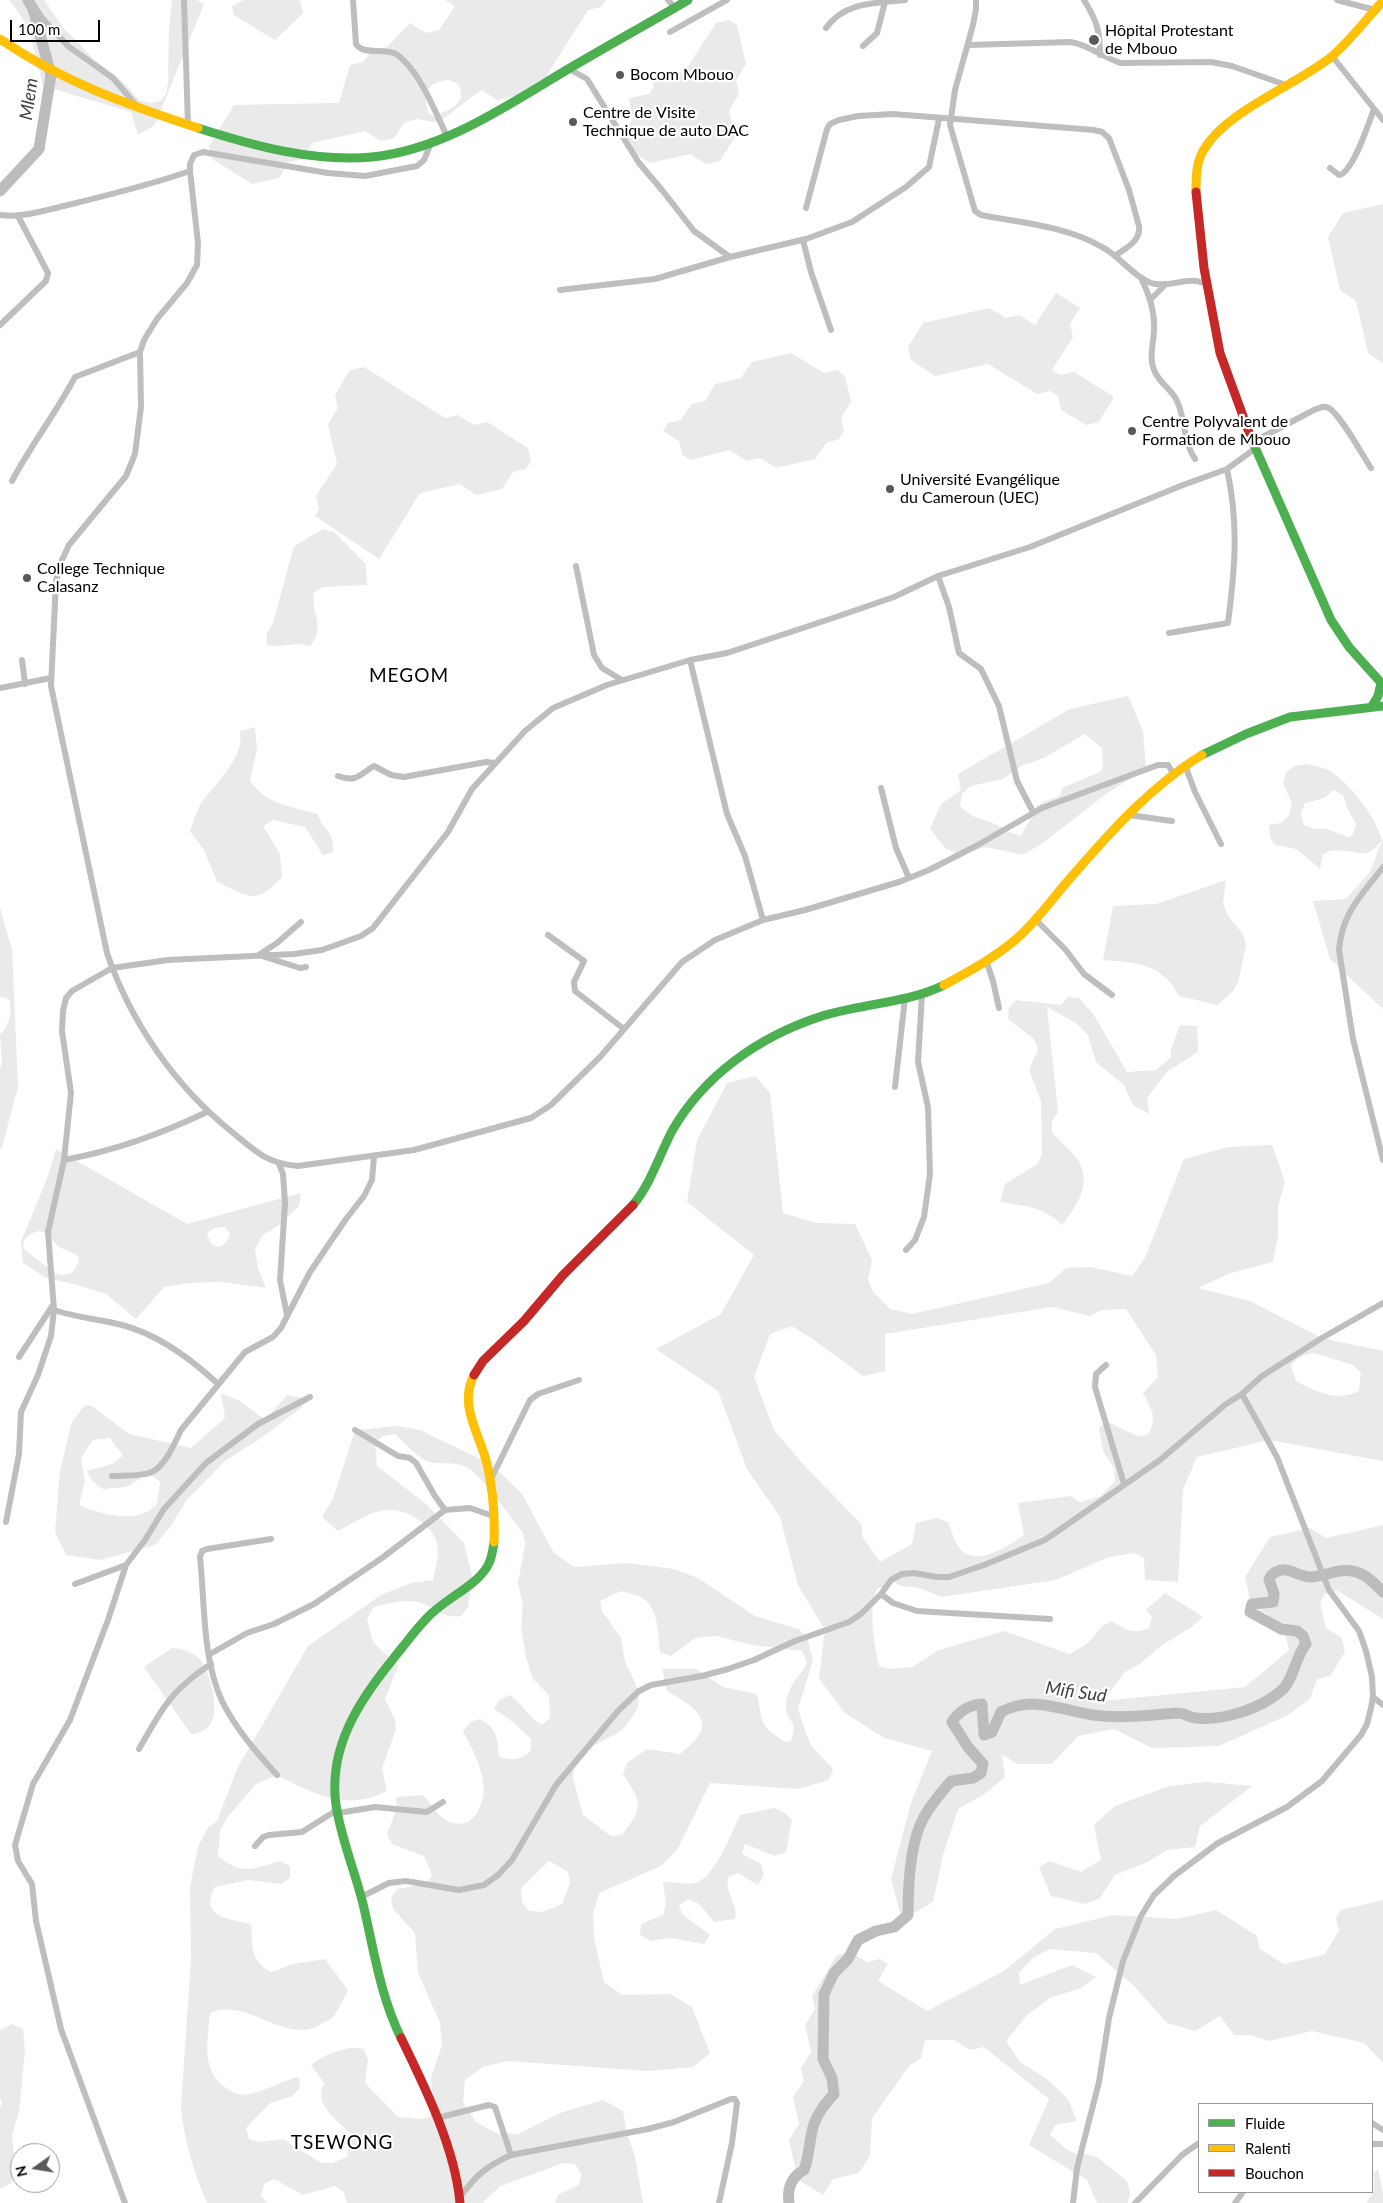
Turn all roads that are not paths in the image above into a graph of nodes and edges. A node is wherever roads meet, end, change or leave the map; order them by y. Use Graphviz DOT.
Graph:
graph roads {
  1 [pos="30,0"];
  2 [pos="184,0"];
  3 [pos="353,0"];
  4 [pos="668,0"];
  5 [pos="688,0"];
  6 [pos="727,0"];
  7 [pos="904,0"];
  8 [pos="976,0"];
  9 [pos="1084,0"];
  10 [pos="1337,0"];
  11 [pos="1383,1"];
  12 [pos="885,2"];
  13 [pos="675,8"];
  14 [pos="1375,10"];
  15 [pos="826,28"];
  16 [pos="670,32"];
  17 [pos="0,39"];
  18 [pos="968,45"];
  19 [pos="863,46"];
  20 [pos="1100,56"];
  21 [pos="1332,56"];
  22 [pos="569,69"];
  23 [pos="1286,85"];
  24 [pos="138,108"];
  25 [pos="1374,109"];
  26 [pos="939,119"];
  27 [pos="950,120"];
  28 [pos="1383,120"];
  29 [pos="188,125"];
  30 [pos="446,136"];
  31 [pos="431,143"];
  32 [pos="1330,168"];
  33 [pos="190,171"];
  34 [pos="806,208"];
  35 [pos="0,215"];
  36 [pos="18,216"];
  37 [pos="803,240"];
  38 [pos="1116,255"];
  39 [pos="730,257"];
  40 [pos="1204,268"];
  41 [pos="1141,278"];
  42 [pos="1193,281"];
  43 [pos="1166,284"];
  44 [pos="1207,285"];
  45 [pos="560,290"];
  46 [pos="1151,300"];
  47 [pos="0,325"];
  48 [pos="831,330"];
  49 [pos="140,352"];
  50 [pos="1255,445"];
  51 [pos="1195,459"];
  52 [pos="1371,468"];
  53 [pos="1227,469"];
  54 [pos="12,481"];
  55 [pos="576,566"];
  56 [pos="938,576"];
  57 [pos="1169,633"];
  58 [pos="22,660"];
  59 [pos="690,660"];
  60 [pos="50,678"];
  61 [pos="622,680"];
  62 [pos="1382,683"];
  63 [pos="24,684"];
  64 [pos="0,688"];
  65 [pos="1372,706"];
  66 [pos="1383,706"];
  67 [pos="495,763"];
  68 [pos="1185,765"];
  69 [pos="1174,773"];
  70 [pos="338,776"];
  71 [pos="881,788"];
  72 [pos="1033,812"];
  73 [pos="1129,815"];
  74 [pos="1172,821"];
  75 [pos="1221,844"];
  76 [pos="1383,867"];
  77 [pos="909,878"];
  78 [pos="1035,919"];
  79 [pos="763,920"];
  80 [pos="301,922"];
  81 [pos="548,936"];
  82 [pos="259,955"];
  83 [pos="986,960"];
  84 [pos="306,967"];
  85 [pos="112,968"];
  86 [pos="922,994"];
  87 [pos="1112,995"];
  88 [pos="905,998"];
  89 [pos="998,1008"];
  90 [pos="624,1029"];
  91 [pos="895,1087"];
  92 [pos="207,1112"];
  93 [pos="374,1157"];
  94 [pos="64,1160"];
  95 [pos="1383,1160"];
  96 [pos="279,1164"];
  97 [pos="906,1250"];
  98 [pos="1383,1303"];
  99 [pos="54,1307"];
  100 [pos="287,1315"];
  101 [pos="19,1357"];
  102 [pos="1106,1365"];
  103 [pos="580,1380"];
  104 [pos="217,1383"];
  105 [pos="1242,1394"];
  106 [pos="310,1397"];
  107 [pos="355,1430"];
  108 [pos="112,1476"];
  109 [pos="490,1480"];
  110 [pos="1124,1484"];
  111 [pos="446,1510"];
  112 [pos="493,1516"];
  113 [pos="6,1522"];
  114 [pos="271,1539"];
  115 [pos="126,1565"];
  116 [pos="75,1584"];
  117 [pos="881,1594"];
  118 [pos="1050,1619"];
  119 [pos="210,1654"];
  120 [pos="210,1664"];
  121 [pos="1373,1697"];
  122 [pos="1383,1705"];
  123 [pos="139,1750"];
  124 [pos="277,1775"];
  125 [pos="443,1802"];
  126 [pos="338,1811"];
  127 [pos="255,1846"];
  128 [pos="361,1897"];
  129 [pos="437,2118"];
  130 [pos="1198,2144"];
  131 [pos="511,2154"];
  132 [pos="460,2200"];
  133 [pos="125,2203"];
  134 [pos="719,2203"];
  135 [pos="1073,2203"];
  136 [pos="1135,2203"];
  1 -- 24 [label="street"];
  2 -- 29 [label="street"];
  3 -- 30 [label="street"];
  4 -- 13 [label="street"];
  5 -- 13 [label="main road"];
  6 -- 16 [label="street"];
  7 -- 12 [label="street"];
  8 -- 18 [label="street"];
  9 -- 20 [label="street"];
  10 -- 14 [label="street"];
  11 -- 14 [label="main road"];
  12 -- 15 [label="street"];
  12 -- 19 [label="street"];
  13 -- 22 [label="main road"];
  14 -- 21 [label="main road"];
  17 -- 24 [label="main road"];
  18 -- 20 [label="street"];
  18 -- 27 [label="street"];
  20 -- 23 [label="street"];
  21 -- 23 [label="main road"];
  21 -- 25 [label="street"];
  22 -- 30 [label="main road"];
  22 -- 39 [label="street"];
  23 -- 40 [label="main road"];
  24 -- 29 [label="main road"];
  25 -- 28 [label="street"];
  25 -- 32 [label="street"];
  26 -- 27 [label="street"];
  26 -- 34 [label="street"];
  26 -- 37 [label="street"];
  27 -- 38 [label="street"];
  27 -- 38 [label="street"];
  29 -- 31 [label="main road"];
  30 -- 31 [label="main road"];
  31 -- 33 [label="street"];
  33 -- 36 [label="street"];
  33 -- 49 [label="street"];
  35 -- 36 [label="street"];
  36 -- 47 [label="street"];
  37 -- 39 [label="street"];
  37 -- 48 [label="street"];
  38 -- 41 [label="street"];
  39 -- 45 [label="street"];
  40 -- 42 [label="street"];
  40 -- 44 [label="main road"];
  41 -- 43 [label="street"];
  41 -- 46 [label="street"];
  42 -- 43 [label="street"];
  42 -- 44 [label="street"];
  43 -- 46 [label="street"];
  44 -- 50 [label="main road"];
  46 -- 51 [label="street"];
  49 -- 54 [label="street"];
  49 -- 60 [label="street"];
  50 -- 52 [label="street"];
  50 -- 53 [label="street"];
  50 -- 62 [label="main road"];
  53 -- 56 [label="street"];
  53 -- 57 [label="street"];
  55 -- 61 [label="street"];
  56 -- 59 [label="street"];
  56 -- 72 [label="street"];
  58 -- 63 [label="street"];
  59 -- 61 [label="street"];
  59 -- 79 [label="street"];
  60 -- 63 [label="street"];
  60 -- 85 [label="street"];
  61 -- 67 [label="street"];
  62 -- 65 [label="main road"];
  63 -- 64 [label="street"];
  65 -- 66 [label="main road"];
  65 -- 68 [label="main road"];
  67 -- 70 [label="street"];
  67 -- 82 [label="street"];
  68 -- 69 [label="main road"];
  68 -- 75 [label="street"];
  69 -- 72 [label="street"];
  69 -- 73 [label="main road"];
  71 -- 77 [label="street"];
  72 -- 77 [label="street"];
  73 -- 74 [label="street"];
  73 -- 78 [label="main road"];
  76 -- 95 [label="street"];
  77 -- 79 [label="street"];
  78 -- 83 [label="main road"];
  78 -- 87 [label="street"];
  79 -- 90 [label="street"];
  80 -- 82 [label="street"];
  81 -- 90 [label="street"];
  82 -- 84 [label="street"];
  82 -- 85 [label="street"];
  83 -- 86 [label="main road"];
  83 -- 89 [label="street"];
  85 -- 92 [label="street"];
  85 -- 94 [label="street"];
  86 -- 88 [label="main road"];
  86 -- 97 [label="street"];
  88 -- 91 [label="street"];
  88 -- 109 [label="main road"];
  90 -- 93 [label="street"];
  92 -- 94 [label="street"];
  92 -- 96 [label="street"];
  93 -- 96 [label="street"];
  93 -- 100 [label="street"];
  94 -- 99 [label="street"];
  96 -- 100 [label="street"];
  98 -- 105 [label="street"];
  99 -- 101 [label="street"];
  99 -- 104 [label="street"];
  99 -- 113 [label="street"];
  100 -- 104 [label="street"];
  102 -- 110 [label="street"];
  103 -- 109 [label="street"];
  104 -- 108 [label="street"];
  105 -- 110 [label="street"];
  105 -- 121 [label="street"];
  106 -- 115 [label="street"];
  107 -- 111 [label="street"];
  109 -- 112 [label="main road"];
  110 -- 117 [label="street"];
  111 -- 112 [label="street"];
  111 -- 119 [label="street"];
  112 -- 126 [label="main road"];
  114 -- 119 [label="street"];
  115 -- 116 [label="street"];
  115 -- 133 [label="street"];
  117 -- 118 [label="street"];
  117 -- 128 [label="street"];
  119 -- 120 [label="street"];
  120 -- 123 [label="street"];
  120 -- 124 [label="street"];
  121 -- 122 [label="street"];
  121 -- 135 [label="street"];
  125 -- 126 [label="street"];
  126 -- 127 [label="street"];
  126 -- 128 [label="main road"];
  128 -- 129 [label="main road"];
  129 -- 131 [label="street"];
  129 -- 132 [label="main road"];
  130 -- 136 [label="street"];
  131 -- 132 [label="street"];
  131 -- 134 [label="street"];
}
